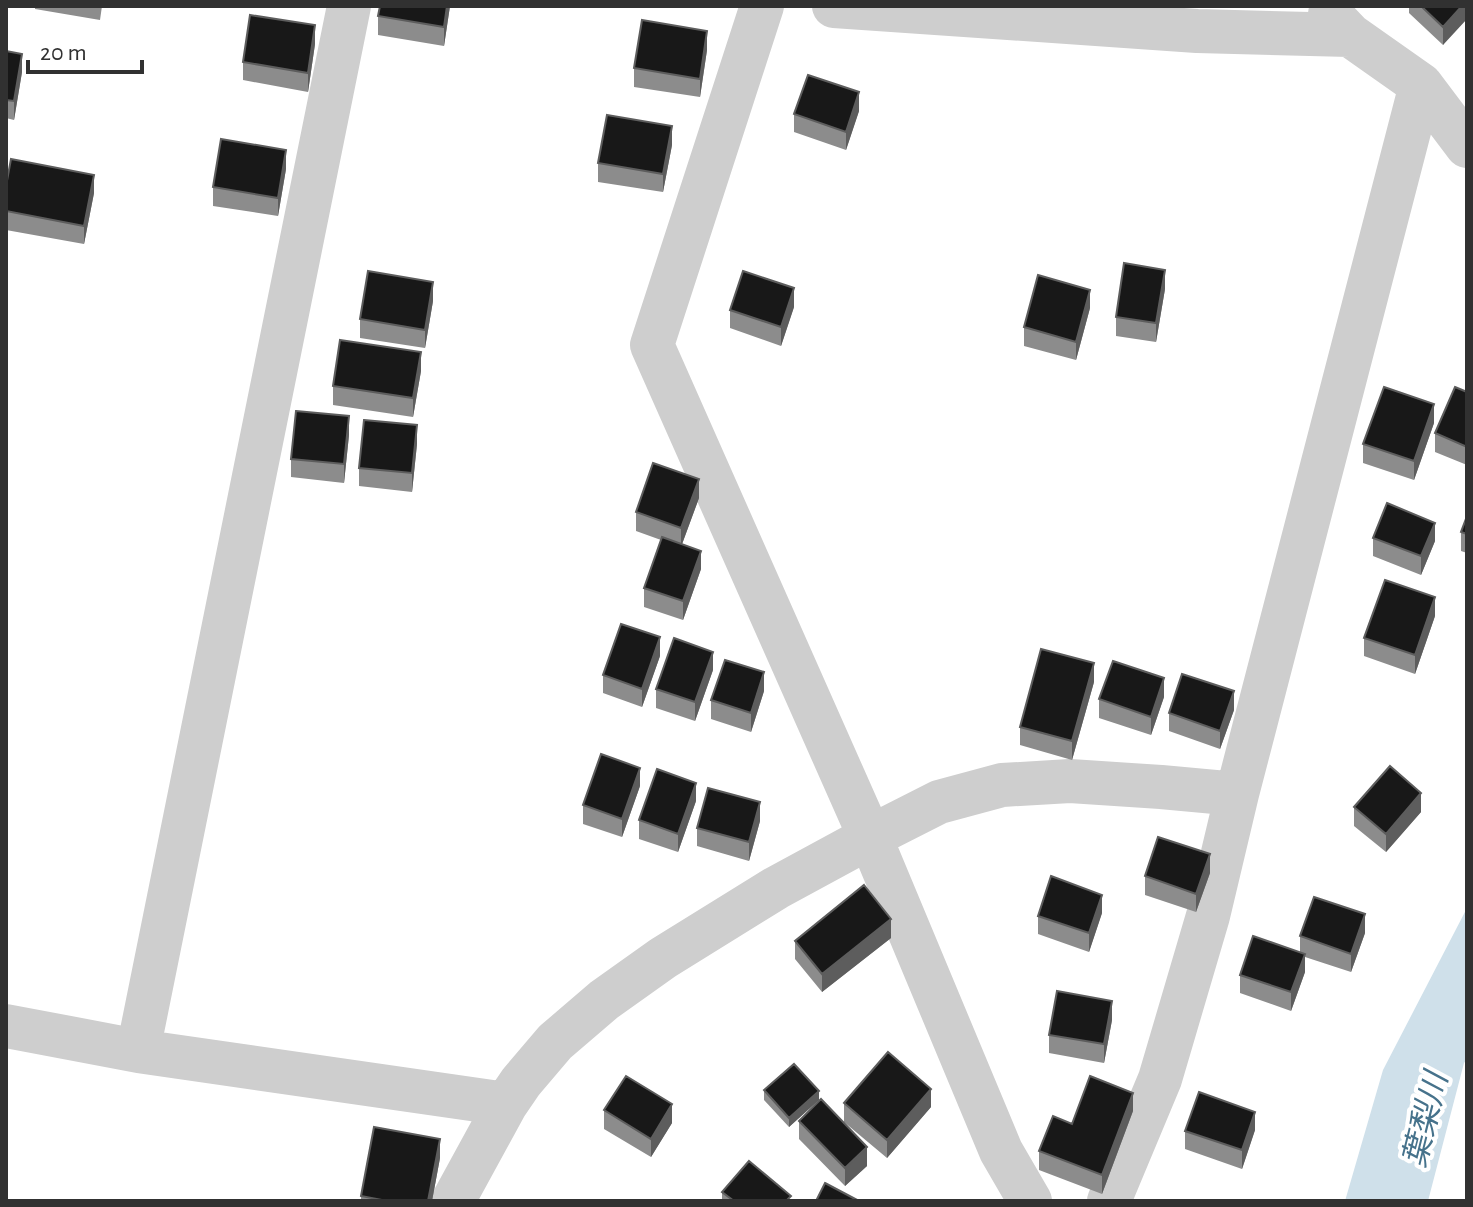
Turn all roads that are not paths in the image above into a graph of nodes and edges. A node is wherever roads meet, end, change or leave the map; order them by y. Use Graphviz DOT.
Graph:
graph roads {
  1 [pos="349,6"];
  2 [pos="762,6"];
  3 [pos="834,6"];
  4 [pos="1336,21"];
  5 [pos="1421,85"];
  6 [pos="1467,146"];
  7 [pos="1237,794"];
  8 [pos="870,837"];
  9 [pos="6,1026"];
  10 [pos="138,1051"];
  11 [pos="506,1104"];
  12 [pos="453,1201"];
  13 [pos="1030,1201"];
  14 [pos="1109,1201"];
  1 -- 10 [label="street"];
  2 -- 8 [label="street"];
  3 -- 4 [label="street"];
  4 -- 5 [label="street"];
  5 -- 6 [label="street"];
  5 -- 7 [label="street"];
  7 -- 8 [label="street"];
  7 -- 14 [label="street"];
  8 -- 11 [label="street"];
  8 -- 13 [label="street"];
  9 -- 10 [label="street"];
  10 -- 11 [label="street"];
  11 -- 12 [label="street"];
}
